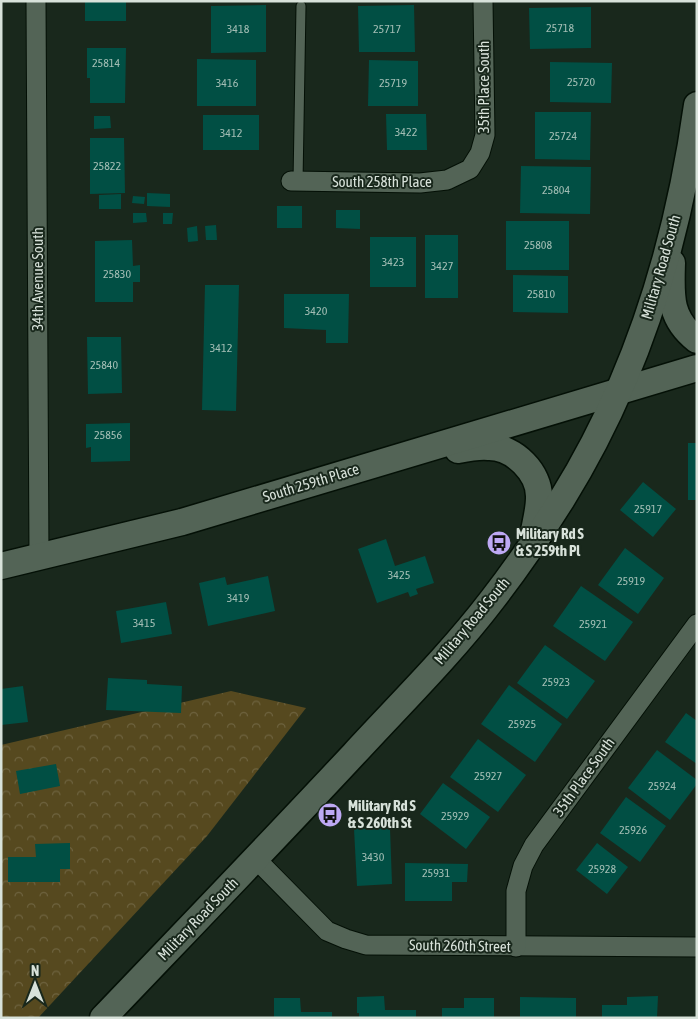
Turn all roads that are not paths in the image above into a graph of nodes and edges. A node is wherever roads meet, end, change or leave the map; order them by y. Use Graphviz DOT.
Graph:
graph roads {
  1 [pos="36,1"];
  2 [pos="483,1"];
  3 [pos="301,6"];
  4 [pos="697,105"];
  5 [pos="470,169"];
  6 [pos="294,182"];
  7 [pos="673,230"];
  8 [pos="697,340"];
  9 [pos="697,368"];
  10 [pos="619,390"];
  11 [pos="381,462"];
  12 [pos="531,547"];
  13 [pos="39,557"];
  14 [pos="1,566"];
  15 [pos="697,624"];
  16 [pos="256,859"];
  17 [pos="516,947"];
  18 [pos="697,947"];
  19 [pos="103,1018"];
  1 -- 13 [label="street, 34th Avenue South"];
  2 -- 5 [label="street, 35th Place South"];
  3 -- 6 [label="lane"];
  4 -- 7 [label="main road, Military Road South"];
  5 -- 6 [label="street, South 258th Place"];
  7 -- 8 [label="main road"];
  7 -- 10 [label="main road, Military Road South"];
  9 -- 10 [label="main road, South 259th Place"];
  10 -- 11 [label="main road, South 259th Place"];
  10 -- 12 [label="main road, Military Road South"];
  11 -- 12 [label="main road"];
  11 -- 13 [label="main road, South 259th Place"];
  12 -- 16 [label="main road, Military Road South"];
  13 -- 14 [label="main road, South 259th Place"];
  15 -- 17 [label="street, 35th Place South"];
  16 -- 17 [label="street, South 260th Street"];
  16 -- 19 [label="main road, Military Road South"];
  17 -- 18 [label="street, South 260th Street"];
}
